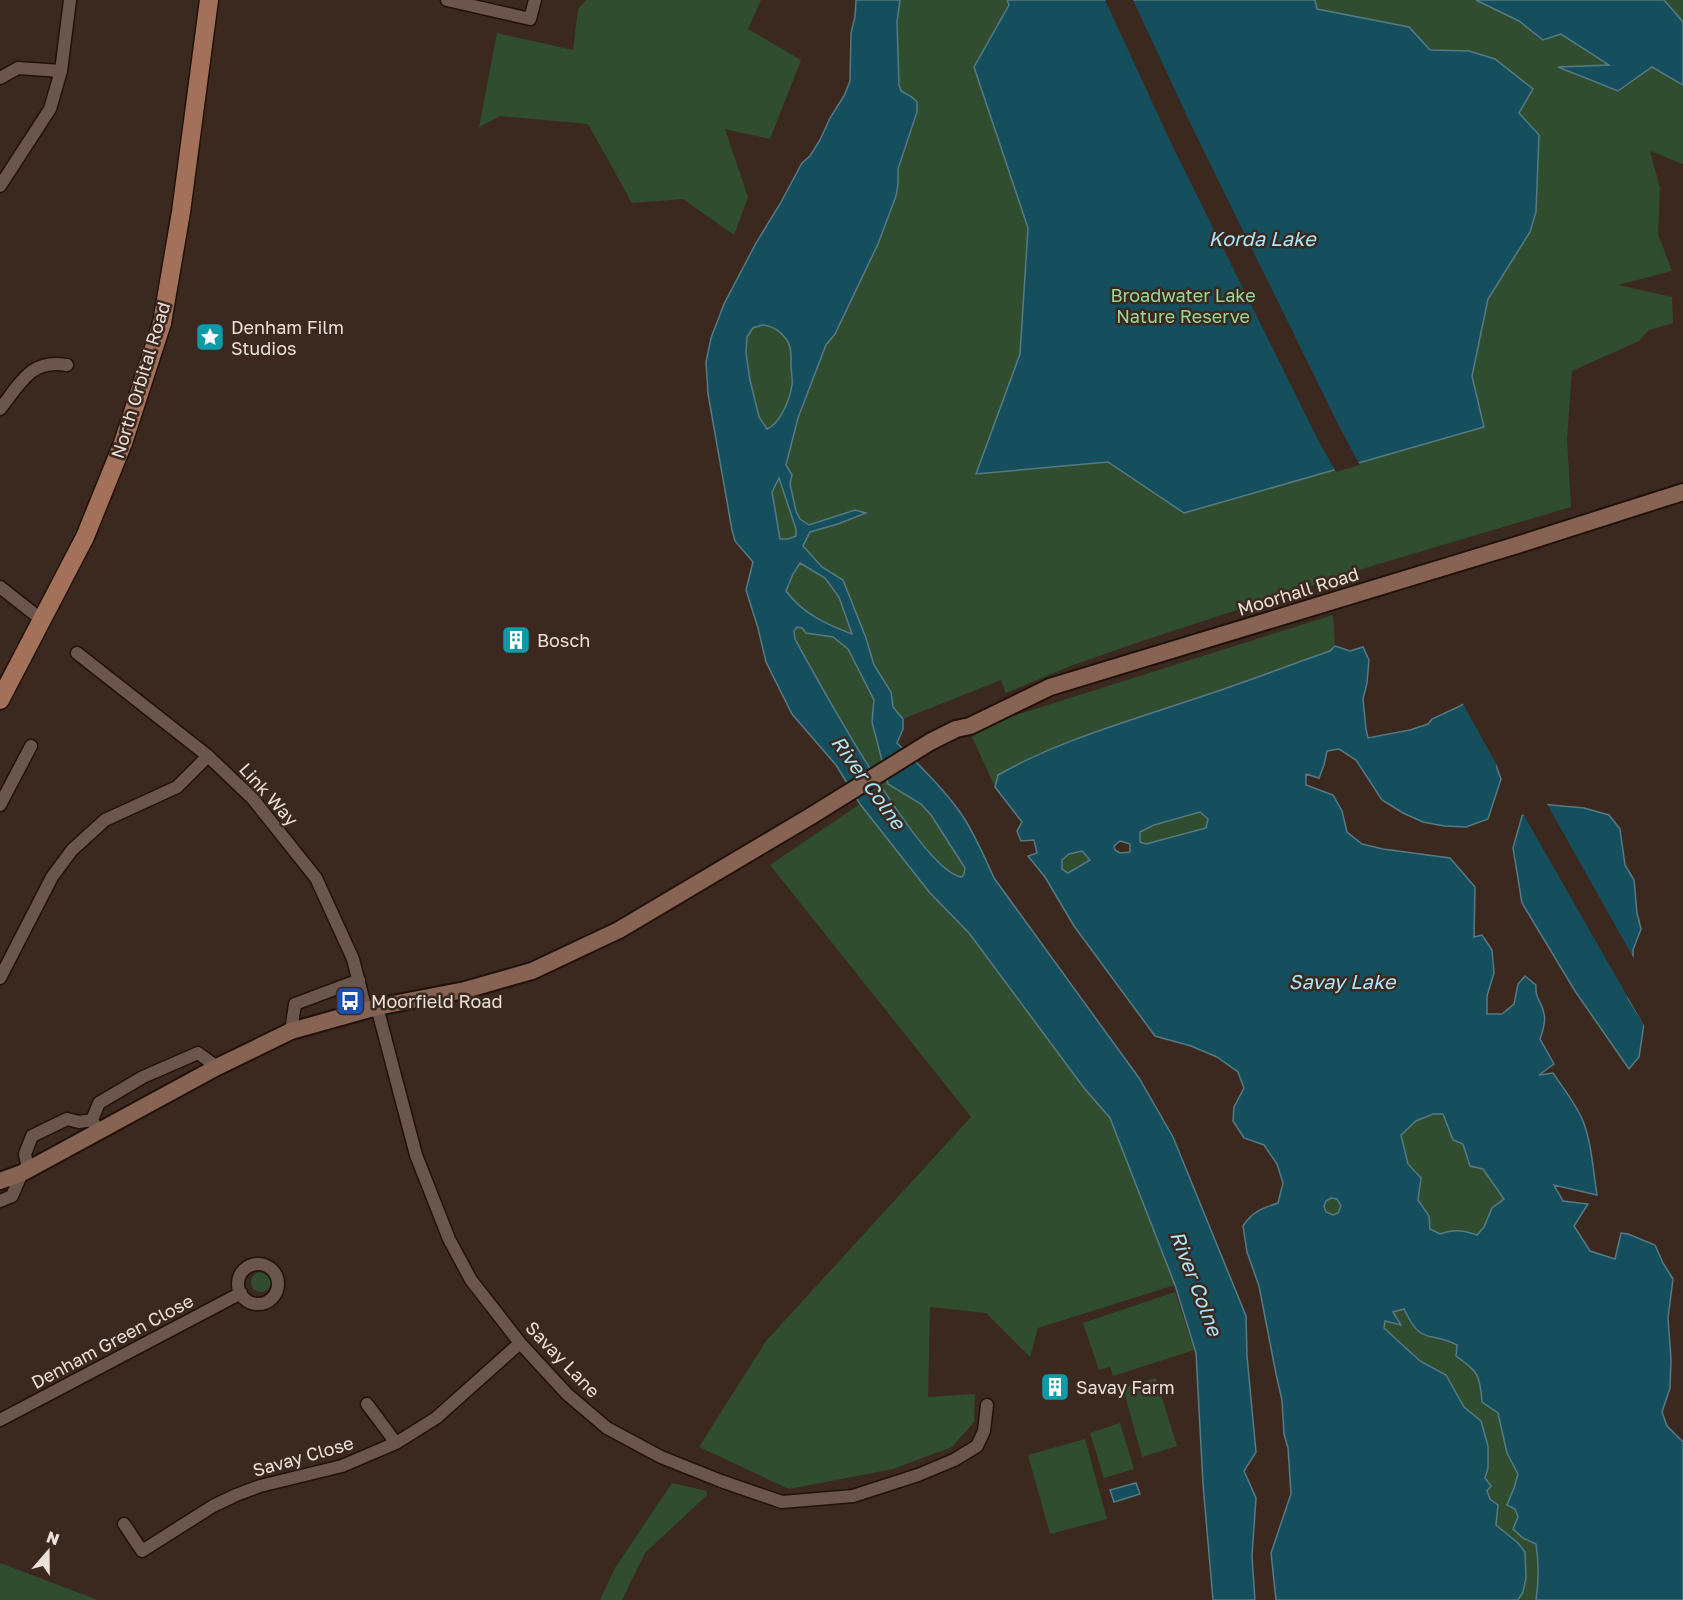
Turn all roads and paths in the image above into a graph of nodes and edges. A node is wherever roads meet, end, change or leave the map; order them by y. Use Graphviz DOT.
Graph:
graph roads {
  1 [pos="69,0"];
  2 [pos="209,0"];
  3 [pos="447,0"];
  4 [pos="535,0"];
  5 [pos="61,71"];
  6 [pos="0,78"];
  7 [pos="0,186"];
  8 [pos="68,365"];
  9 [pos="0,409"];
  10 [pos="1683,492"];
  11 [pos="0,587"];
  12 [pos="42,620"];
  13 [pos="77,653"];
  14 [pos="0,700"];
  15 [pos="31,746"];
  16 [pos="208,756"];
  17 [pos="0,805"];
  18 [pos="0,978"];
  19 [pos="359,980"];
  20 [pos="372,1008"];
  21 [pos="291,1030"];
  22 [pos="217,1067"];
  23 [pos="95,1126"];
  24 [pos="25,1171"];
  25 [pos="0,1181"];
  26 [pos="0,1201"];
  27 [pos="240,1293"];
  28 [pos="520,1343"];
  29 [pos="367,1404"];
  30 [pos="987,1405"];
  31 [pos="0,1420"];
  32 [pos="396,1443"];
  33 [pos="124,1524"];
  1 -- 5 [label="street"];
  2 -- 12 [label="main road, North Orbital Road"];
  3 -- 4 [label="street"];
  5 -- 6 [label="street"];
  5 -- 7 [label="street"];
  8 -- 9 [label="street"];
  10 -- 20 [label="street, Moorhall Road"];
  11 -- 12 [label="street"];
  12 -- 14 [label="main road, North Orbital Road"];
  13 -- 16 [label="street, Link Way"];
  15 -- 17 [label="street"];
  16 -- 18 [label="street"];
  16 -- 19 [label="street, Link Way"];
  19 -- 20 [label="street, Link Way"];
  19 -- 21 [label="street"];
  20 -- 21 [label="street"];
  20 -- 28 [label="street, Savay Lane"];
  21 -- 22 [label="street"];
  22 -- 23 [label="street"];
  22 -- 23 [label="street"];
  23 -- 24 [label="street"];
  23 -- 24 [label="street"];
  24 -- 25 [label="street"];
  24 -- 26 [label="street"];
  27 -- 31 [label="street, Denham Green Close"];
  28 -- 30 [label="street, Savay Lane"];
  28 -- 32 [label="street, Savay Close"];
  29 -- 32 [label="street"];
  32 -- 33 [label="street, Savay Close"];
}
